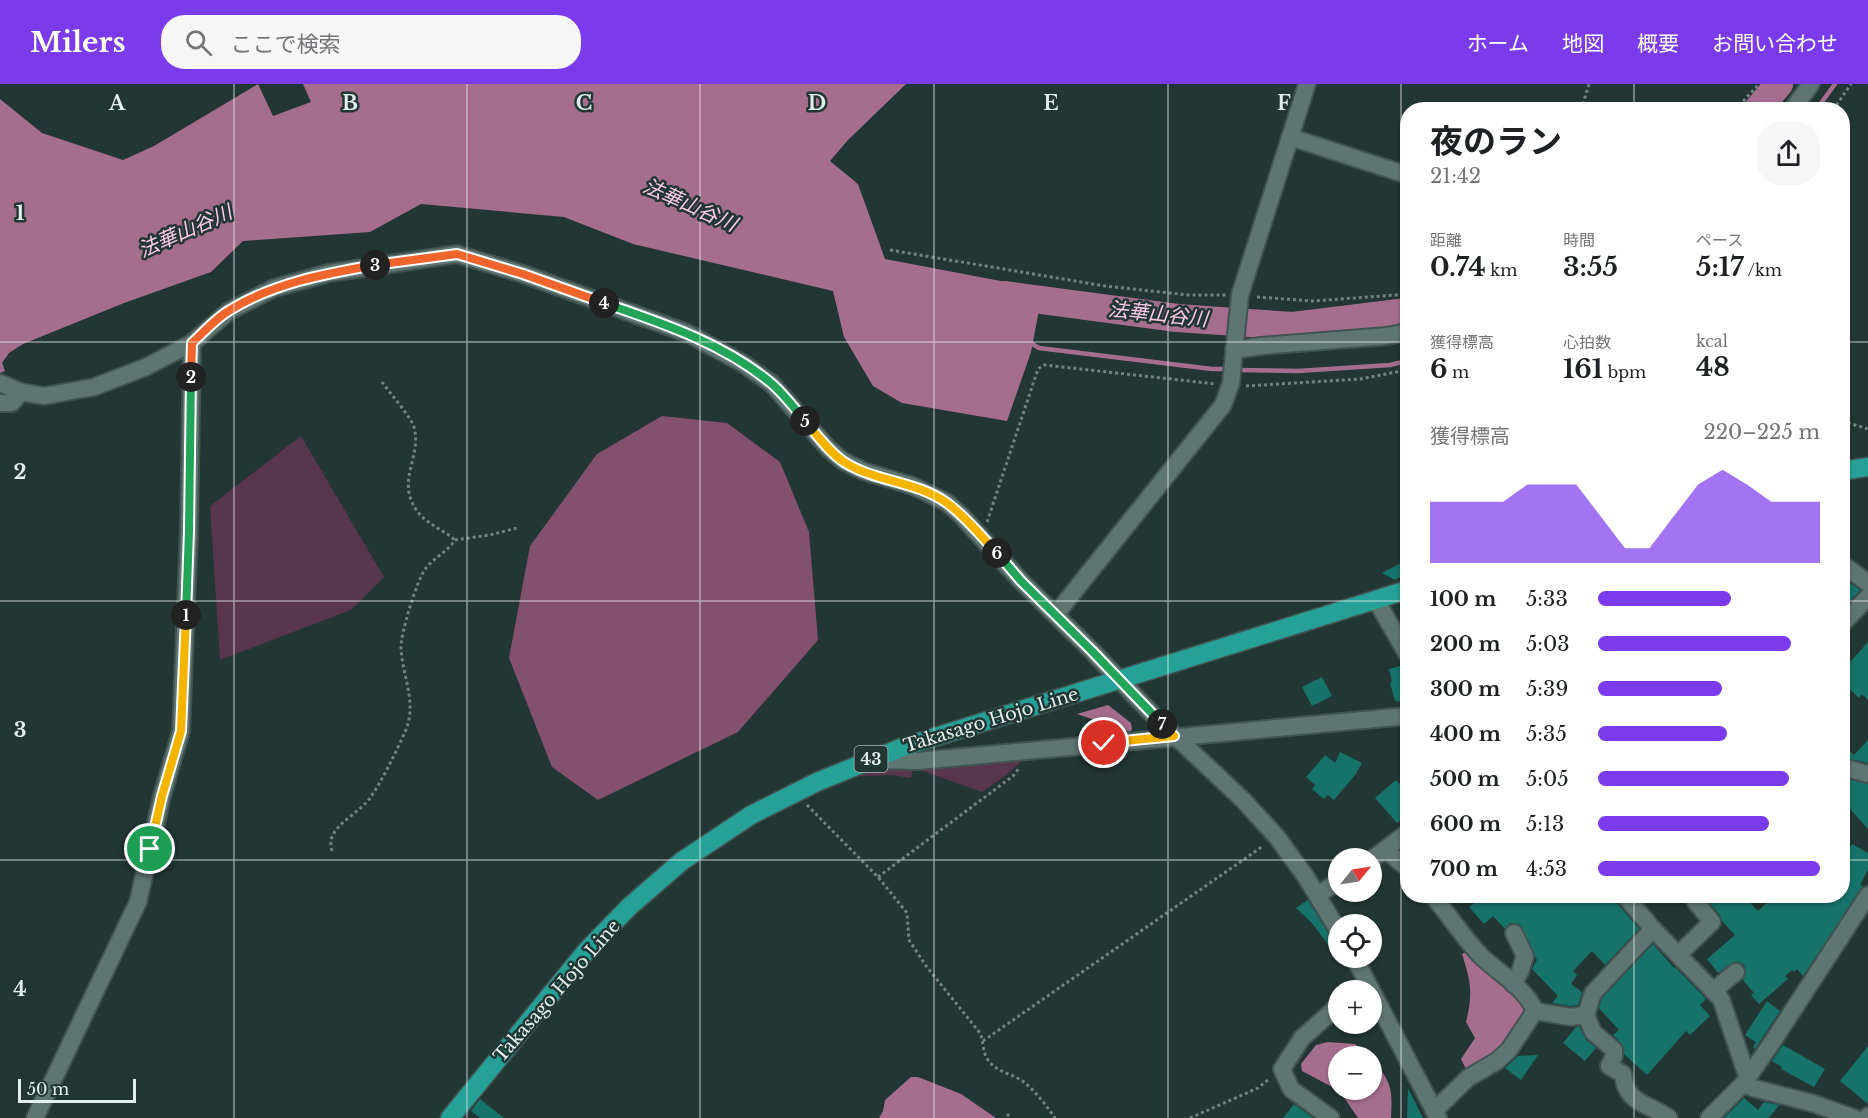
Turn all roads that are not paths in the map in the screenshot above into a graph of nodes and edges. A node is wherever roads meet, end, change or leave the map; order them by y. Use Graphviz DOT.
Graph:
graph roads {
  1 [pos="1307,84"];
  2 [pos="1811,84"];
  3 [pos="1797,102"];
  4 [pos="1290,137"];
  5 [pos="1400,173"];
  6 [pos="1400,333"];
  7 [pos="192,343"];
  8 [pos="1233,356"];
  9 [pos="0,383"];
  10 [pos="21,392"];
  11 [pos="0,403"];
  12 [pos="1868,467"];
  13 [pos="1850,470"];
  14 [pos="1850,570"];
  15 [pos="1868,583"];
  16 [pos="1400,592"];
  17 [pos="1868,597"];
  18 [pos="1376,600"];
  19 [pos="1056,614"];
  20 [pos="1850,616"];
  21 [pos="1400,642"];
  22 [pos="1119,681"];
  23 [pos="1400,717"];
  24 [pos="1174,736"];
  25 [pos="868,760"];
  26 [pos="1850,769"];
  27 [pos="1868,774"];
  28 [pos="1400,839"];
  29 [pos="1386,850"];
  30 [pos="1382,853"];
  31 [pos="1400,862"];
  32 [pos="1328,889"];
  33 [pos="1868,895"];
  34 [pos="1317,896"];
  35 [pos="1438,903"];
  36 [pos="1631,903"];
  37 [pos="1696,903"];
  38 [pos="1328,914"];
  39 [pos="1653,930"];
  40 [pos="1514,933"];
  41 [pos="1678,955"];
  42 [pos="1736,972"];
  43 [pos="1513,984"];
  44 [pos="1713,991"];
  45 [pos="1534,1011"];
  46 [pos="1328,1015"];
  47 [pos="1586,1015"];
  48 [pos="1382,1020"];
  49 [pos="1746,1079"];
  50 [pos="1436,1115"];
  51 [pos="35,1118"];
  52 [pos="450,1118"];
  53 [pos="1331,1118"];
  54 [pos="1669,1118"];
  55 [pos="1709,1118"];
  56 [pos="1854,1118"];
  1 -- 4 [label="street"];
  2 -- 3 [label="street"];
  4 -- 5 [label="street"];
  4 -- 8 [label="street"];
  6 -- 8 [label="street"];
  7 -- 10 [label="street"];
  7 -- 19 [label="street"];
  7 -- 51 [label="street"];
  8 -- 19 [label="street"];
  9 -- 10 [label="street"];
  10 -- 11 [label="street"];
  12 -- 13 [label="main road"];
  14 -- 15 [label="street"];
  16 -- 18 [label="main road, Takasago Hojo Line / 43"];
  17 -- 20 [label="street"];
  18 -- 21 [label="street"];
  18 -- 22 [label="main road, Takasago Hojo Line / 43"];
  19 -- 22 [label="street"];
  22 -- 24 [label="street"];
  22 -- 25 [label="main road, Takasago Hojo Line / 43"];
  23 -- 24 [label="street"];
  24 -- 25 [label="street"];
  24 -- 34 [label="street"];
  25 -- 52 [label="main road, Takasago Hojo Line / 43"];
  26 -- 27 [label="street"];
  28 -- 29 [label="street"];
  29 -- 30 [label="street"];
  29 -- 31 [label="street"];
  32 -- 34 [label="street"];
  33 -- 49 [label="street"];
  34 -- 38 [label="street"];
  35 -- 43 [label="street"];
  36 -- 39 [label="street"];
  37 -- 41 [label="street"];
  39 -- 41 [label="street"];
  39 -- 47 [label="street"];
  40 -- 43 [label="street"];
  41 -- 44 [label="street"];
  42 -- 44 [label="street"];
  43 -- 45 [label="street"];
  44 -- 49 [label="street"];
  45 -- 47 [label="street"];
  45 -- 50 [label="street"];
  46 -- 53 [label="street"];
  47 -- 54 [label="street"];
  48 -- 50 [label="street"];
  49 -- 55 [label="street"];
  49 -- 56 [label="street"];
}
